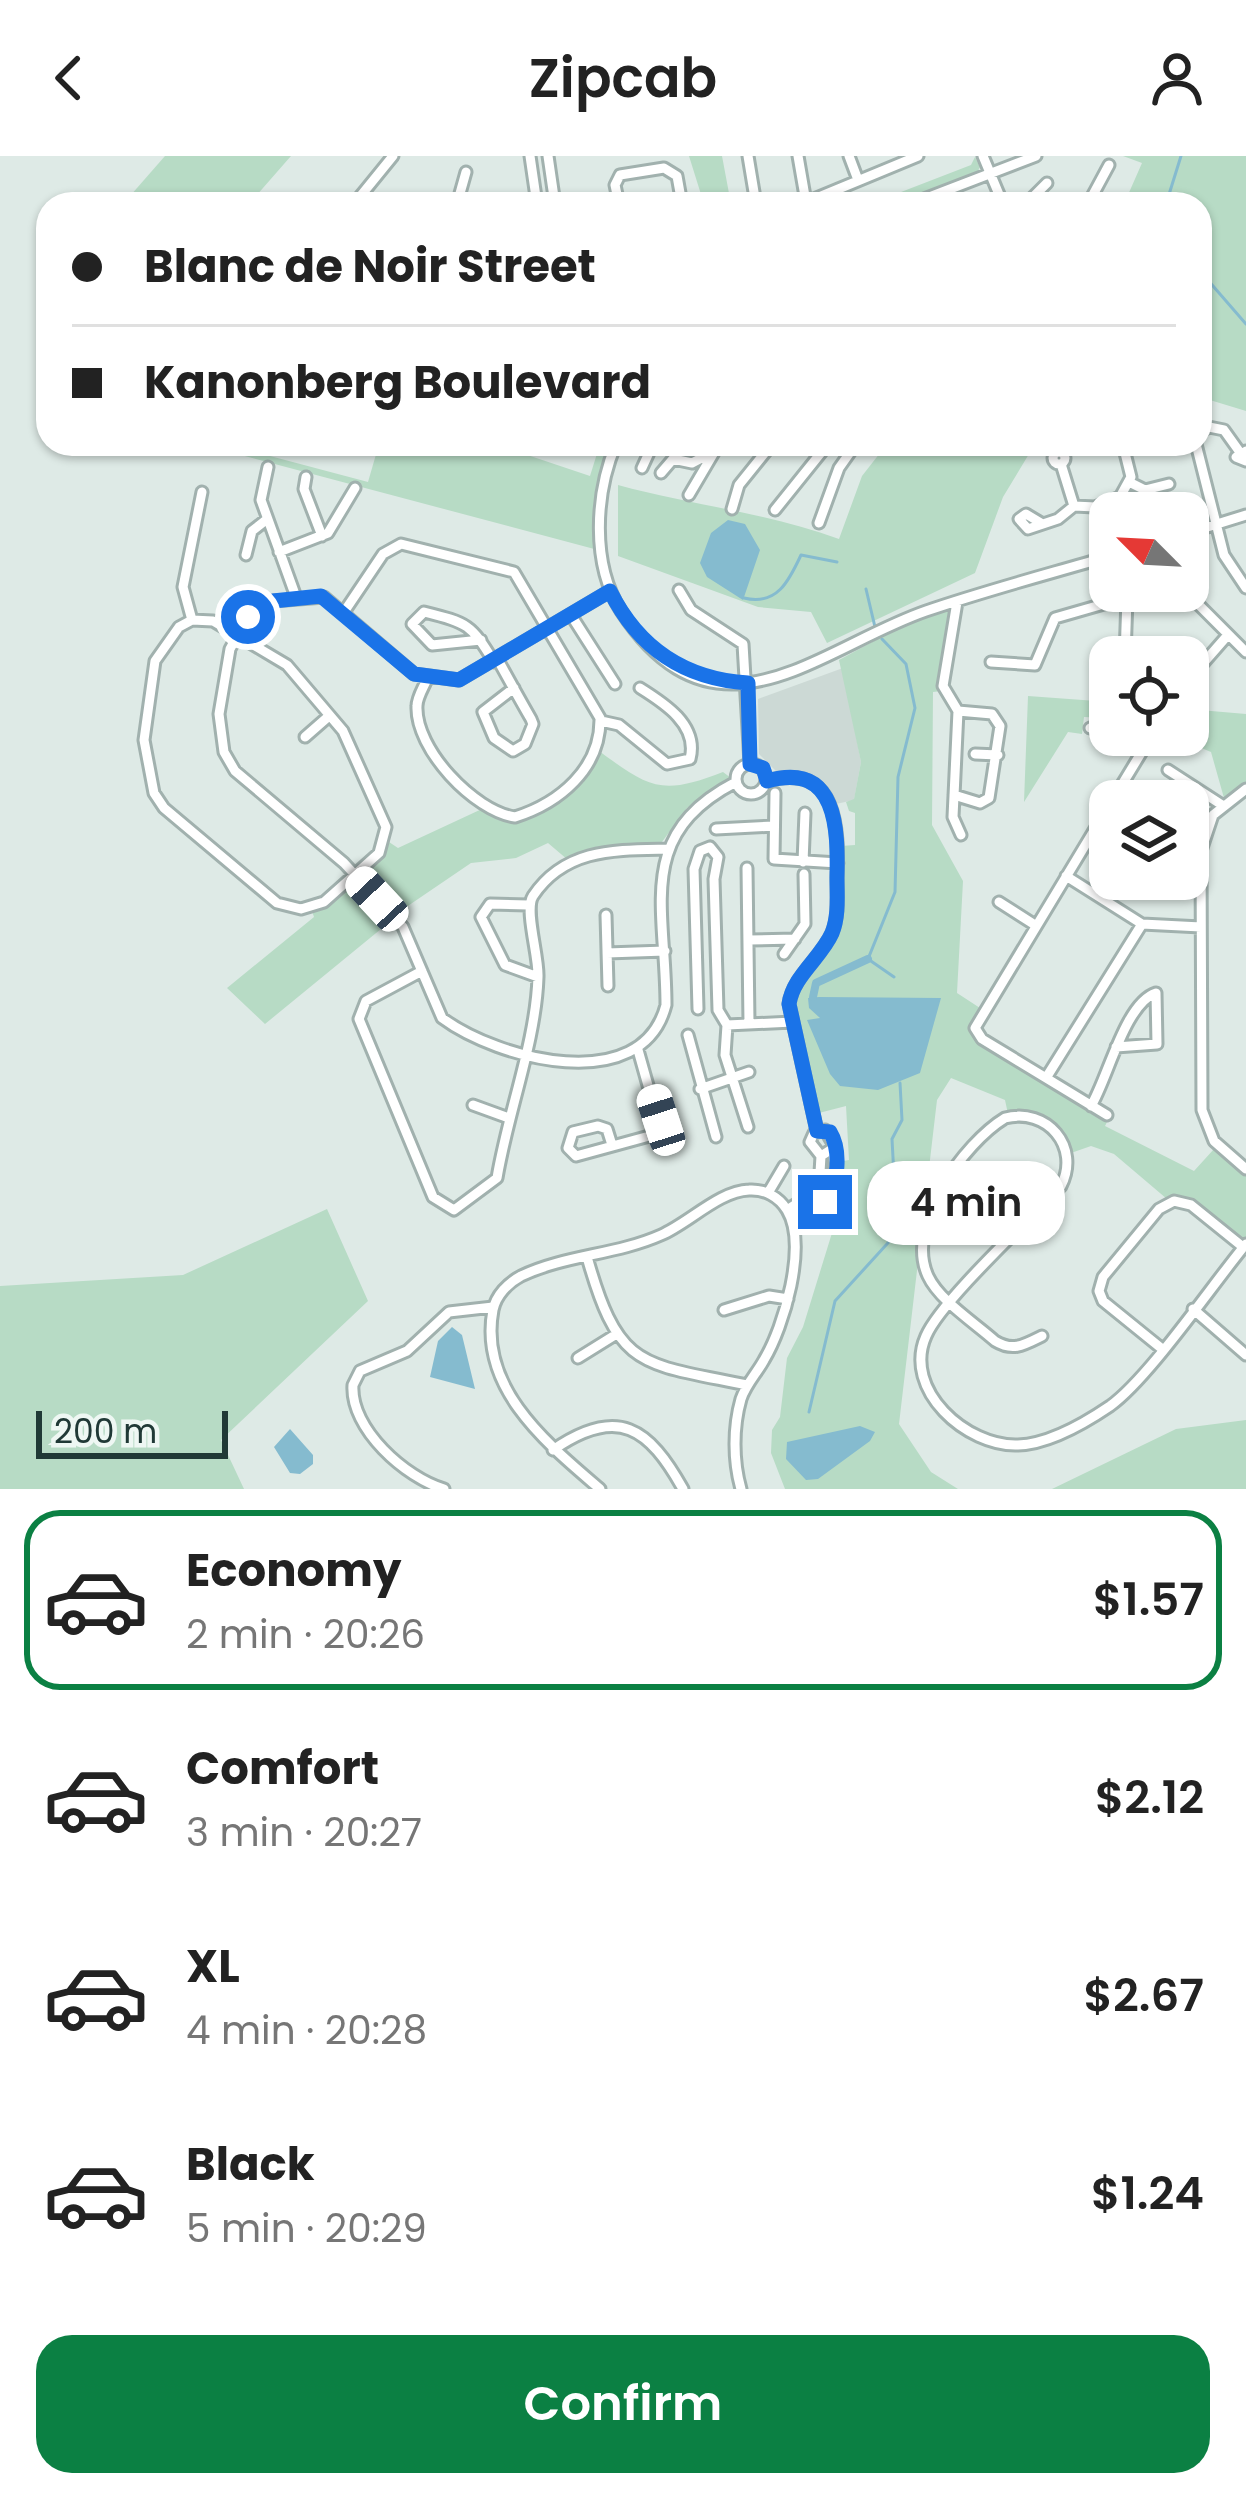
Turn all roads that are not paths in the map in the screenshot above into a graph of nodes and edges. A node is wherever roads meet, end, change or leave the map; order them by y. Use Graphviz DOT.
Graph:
graph roads {
  1 [pos="393,156"];
  2 [pos="530,156"];
  3 [pos="548,156"];
  4 [pos="748,156"];
  5 [pos="798,156"];
  6 [pos="849,156"];
  7 [pos="918,156"];
  8 [pos="983,156"];
  9 [pos="1036,156"];
  10 [pos="1109,165"];
  11 [pos="466,172"];
  12 [pos="990,173"];
  13 [pos="858,180"];
  14 [pos="1047,184"];
  15 [pos="364,192"];
  16 [pos="460,192"];
  17 [pos="535,192"];
  18 [pos="553,192"];
  19 [pos="618,192"];
  20 [pos="679,192"];
  21 [pos="755,192"];
  22 [pos="803,192"];
  23 [pos="830,192"];
  24 [pos="942,192"];
  25 [pos="998,192"];
  26 [pos="1039,192"];
  27 [pos="1094,192"];
  28 [pos="1212,428"];
  29 [pos="1244,454"];
  30 [pos="613,456"];
  31 [pos="647,456"];
  32 [pos="703,456"];
  33 [pos="711,456"];
  34 [pos="762,456"];
  35 [pos="819,456"];
  36 [pos="848,456"];
  37 [pos="1130,456"];
  38 [pos="1199,456"];
  39 [pos="1061,464"];
  40 [pos="268,467"];
  41 [pos="641,468"];
  42 [pos="661,472"];
  43 [pos="306,477"];
  44 [pos="1129,482"];
  45 [pos="1169,484"];
  46 [pos="356,488"];
  47 [pos="202,492"];
  48 [pos="689,495"];
  49 [pos="1074,506"];
  50 [pos="732,509"];
  51 [pos="776,510"];
  52 [pos="1246,514"];
  53 [pos="266,520"];
  54 [pos="819,523"];
  55 [pos="1041,523"];
  56 [pos="1216,525"];
  57 [pos="1209,527"];
  58 [pos="322,536"];
  59 [pos="279,552"];
  60 [pos="246,555"];
  61 [pos="1089,562"];
  62 [pos="1246,588"];
  63 [pos="679,590"];
  64 [pos="610,591"];
  65 [pos="296,597"];
  66 [pos="958,602"];
  67 [pos="1089,609"];
  68 [pos="344,612"];
  69 [pos="1205,612"];
  70 [pos="571,615"];
  71 [pos="195,619"];
  72 [pos="549,629"];
  73 [pos="236,635"];
  74 [pos="1227,636"];
  75 [pos="481,640"];
  76 [pos="1246,652"];
  77 [pos="1209,656"];
  78 [pos="496,661"];
  79 [pos="991,662"];
  80 [pos="427,679"];
  81 [pos="748,683"];
  82 [pos="615,684"];
  83 [pos="514,688"];
  84 [pos="640,688"];
  85 [pos="958,711"];
  86 [pos="329,716"];
  87 [pos="601,722"];
  88 [pos="305,737"];
  89 [pos="975,754"];
  90 [pos="998,755"];
  91 [pos="750,764"];
  92 [pos="1168,770"];
  93 [pos="767,781"];
  94 [pos="736,782"];
  95 [pos="1246,789"];
  96 [pos="775,793"];
  97 [pos="954,795"];
  98 [pos="1222,805"];
  99 [pos="805,813"];
  100 [pos="1209,825"];
  101 [pos="774,826"];
  102 [pos="716,829"];
  103 [pos="961,835"];
  104 [pos="1089,839"];
  105 [pos="667,849"];
  106 [pos="838,863"];
  107 [pos="747,868"];
  108 [pos="804,868"];
  109 [pos="356,875"];
  110 [pos="1066,876"];
  111 [pos="1201,900"];
  112 [pos="999,902"];
  113 [pos="528,905"];
  114 [pos="606,915"];
  115 [pos="1142,924"];
  116 [pos="1035,925"];
  117 [pos="1201,927"];
  118 [pos="795,939"];
  119 [pos="749,940"];
  120 [pos="665,951"];
  121 [pos="607,953"];
  122 [pos="784,954"];
  123 [pos="422,971"];
  124 [pos="538,977"];
  125 [pos="608,986"];
  126 [pos="698,1009"];
  127 [pos="793,1022"];
  128 [pos="748,1023"];
  129 [pos="727,1025"];
  130 [pos="688,1035"];
  131 [pos="1116,1047"];
  132 [pos="638,1050"];
  133 [pos="526,1053"];
  134 [pos="749,1072"];
  135 [pos="732,1078"];
  136 [pos="1046,1078"];
  137 [pos="700,1089"];
  138 [pos="473,1105"];
  139 [pos="1091,1106"];
  140 [pos="1107,1115"];
  141 [pos="506,1117"];
  142 [pos="748,1126"];
  143 [pos="817,1131"];
  144 [pos="716,1137"];
  145 [pos="612,1145"];
  146 [pos="833,1151"];
  147 [pos="820,1156"];
  148 [pos="784,1166"];
  149 [pos="1246,1169"];
  150 [pos="768,1193"];
  151 [pos="789,1215"];
  152 [pos="1245,1246"];
  153 [pos="586,1257"];
  154 [pos="788,1299"];
  155 [pos="953,1302"];
  156 [pos="493,1307"];
  157 [pos="1193,1309"];
  158 [pos="724,1310"];
  159 [pos="615,1335"];
  160 [pos="1042,1336"];
  161 [pos="1161,1348"];
  162 [pos="1246,1354"];
  163 [pos="578,1358"];
  164 [pos="747,1385"];
  165 [pos="553,1450"];
  166 [pos="444,1489"];
  167 [pos="600,1489"];
  168 [pos="683,1489"];
  169 [pos="742,1489"];
  1 -- 15 [label="street"];
  2 -- 17 [label="street"];
  3 -- 18 [label="street"];
  4 -- 21 [label="street"];
  5 -- 22 [label="street"];
  6 -- 13 [label="street"];
  7 -- 13 [label="street"];
  8 -- 12 [label="street"];
  9 -- 12 [label="street"];
  10 -- 27 [label="street"];
  11 -- 16 [label="street"];
  12 -- 24 [label="street"];
  12 -- 25 [label="street"];
  13 -- 23 [label="street"];
  14 -- 26 [label="street"];
  19 -- 20 [label="street"];
  28 -- 29 [label="street"];
  30 -- 64 [label="street"];
  31 -- 41 [label="street"];
  32 -- 42 [label="street"];
  33 -- 48 [label="street"];
  34 -- 50 [label="street"];
  35 -- 51 [label="street"];
  36 -- 54 [label="street"];
  37 -- 44 [label="street"];
  38 -- 56 [label="street"];
  39 -- 49 [label="street"];
  40 -- 53 [label="street"];
  43 -- 58 [label="street"];
  44 -- 45 [label="street"];
  44 -- 49 [label="street"];
  46 -- 58 [label="street"];
  47 -- 71 [label="street"];
  49 -- 55 [label="street"];
  52 -- 56 [label="street"];
  53 -- 59 [label="street"];
  53 -- 60 [label="street"];
  56 -- 57 [label="street"];
  56 -- 62 [label="street"];
  58 -- 59 [label="street"];
  59 -- 65 [label="street"];
  61 -- 66 [label="street"];
  63 -- 81 [label="street"];
  64 -- 70 [label="street"];
  64 -- 81 [label="street"];
  65 -- 68 [label="street"];
  65 -- 73 [label="street"];
  66 -- 81 [label="street"];
  66 -- 85 [label="street"];
  67 -- 79 [label="street"];
  68 -- 72 [label="street"];
  68 -- 80 [label="street"];
  69 -- 74 [label="street"];
  70 -- 72 [label="street"];
  70 -- 82 [label="street"];
  71 -- 73 [label="street"];
  71 -- 109 [label="street"];
  72 -- 78 [label="street"];
  72 -- 87 [label="street"];
  73 -- 86 [label="street"];
  73 -- 109 [label="street"];
  74 -- 76 [label="street"];
  74 -- 77 [label="street"];
  75 -- 75 [label="street"];
  75 -- 78 [label="street"];
  78 -- 80 [label="street"];
  78 -- 83 [label="street"];
  80 -- 87 [label="street"];
  81 -- 91 [label="street"];
  83 -- 83 [label="street"];
  84 -- 87 [label="street"];
  85 -- 90 [label="street"];
  85 -- 97 [label="street"];
  86 -- 88 [label="street"];
  86 -- 109 [label="street"];
  89 -- 90 [label="street"];
  90 -- 97 [label="street"];
  91 -- 93 [label="street"];
  91 -- 94 [label="street"];
  92 -- 98 [label="street"];
  93 -- 94 [label="street"];
  93 -- 106 [label="street"];
  94 -- 105 [label="street"];
  95 -- 98 [label="street"];
  96 -- 101 [label="street"];
  97 -- 103 [label="street"];
  98 -- 100 [label="street"];
  99 -- 108 [label="street"];
  101 -- 102 [label="street"];
  101 -- 108 [label="street"];
  104 -- 110 [label="street"];
  105 -- 113 [label="street"];
  105 -- 120 [label="street"];
  106 -- 108 [label="street"];
  106 -- 127 [label="street"];
  107 -- 119 [label="street"];
  108 -- 118 [label="street"];
  109 -- 123 [label="street"];
  110 -- 115 [label="street"];
  110 -- 116 [label="street"];
  111 -- 117 [label="street"];
  112 -- 116 [label="street"];
  113 -- 124 [label="street"];
  113 -- 124 [label="street"];
  114 -- 121 [label="street"];
  115 -- 117 [label="street"];
  115 -- 136 [label="street"];
  116 -- 136 [label="street"];
  117 -- 149 [label="street"];
  118 -- 119 [label="street"];
  118 -- 122 [label="street"];
  119 -- 128 [label="street"];
  120 -- 121 [label="street"];
  120 -- 132 [label="street"];
  121 -- 125 [label="street"];
  123 -- 133 [label="street"];
  123 -- 141 [label="street"];
  124 -- 133 [label="street"];
  126 -- 129 [label="street"];
  127 -- 128 [label="street"];
  127 -- 143 [label="street"];
  128 -- 129 [label="street"];
  129 -- 135 [label="street"];
  130 -- 137 [label="street"];
  131 -- 131 [label="street"];
  131 -- 139 [label="street"];
  132 -- 133 [label="street"];
  132 -- 145 [label="street"];
  133 -- 141 [label="street"];
  134 -- 135 [label="street"];
  135 -- 137 [label="street"];
  135 -- 142 [label="street"];
  136 -- 139 [label="street"];
  137 -- 144 [label="street"];
  138 -- 141 [label="street"];
  139 -- 140 [label="street"];
  143 -- 146 [label="street"];
  143 -- 147 [label="street"];
  145 -- 145 [label="street"];
  146 -- 147 [label="street"];
  146 -- 151 [label="street"];
  147 -- 151 [label="street"];
  148 -- 150 [label="street"];
  150 -- 151 [label="street"];
  150 -- 153 [label="street"];
  151 -- 154 [label="street"];
  152 -- 157 [label="street"];
  152 -- 161 [label="street"];
  153 -- 156 [label="street"];
  153 -- 159 [label="street"];
  154 -- 158 [label="street"];
  154 -- 164 [label="street"];
  155 -- 155 [label="street"];
  155 -- 160 [label="street"];
  155 -- 161 [label="street"];
  156 -- 165 [label="street"];
  156 -- 166 [label="street"];
  157 -- 161 [label="street"];
  157 -- 162 [label="street"];
  159 -- 163 [label="street"];
  159 -- 164 [label="street"];
  164 -- 169 [label="street"];
  165 -- 167 [label="street"];
  165 -- 168 [label="street"];
}
